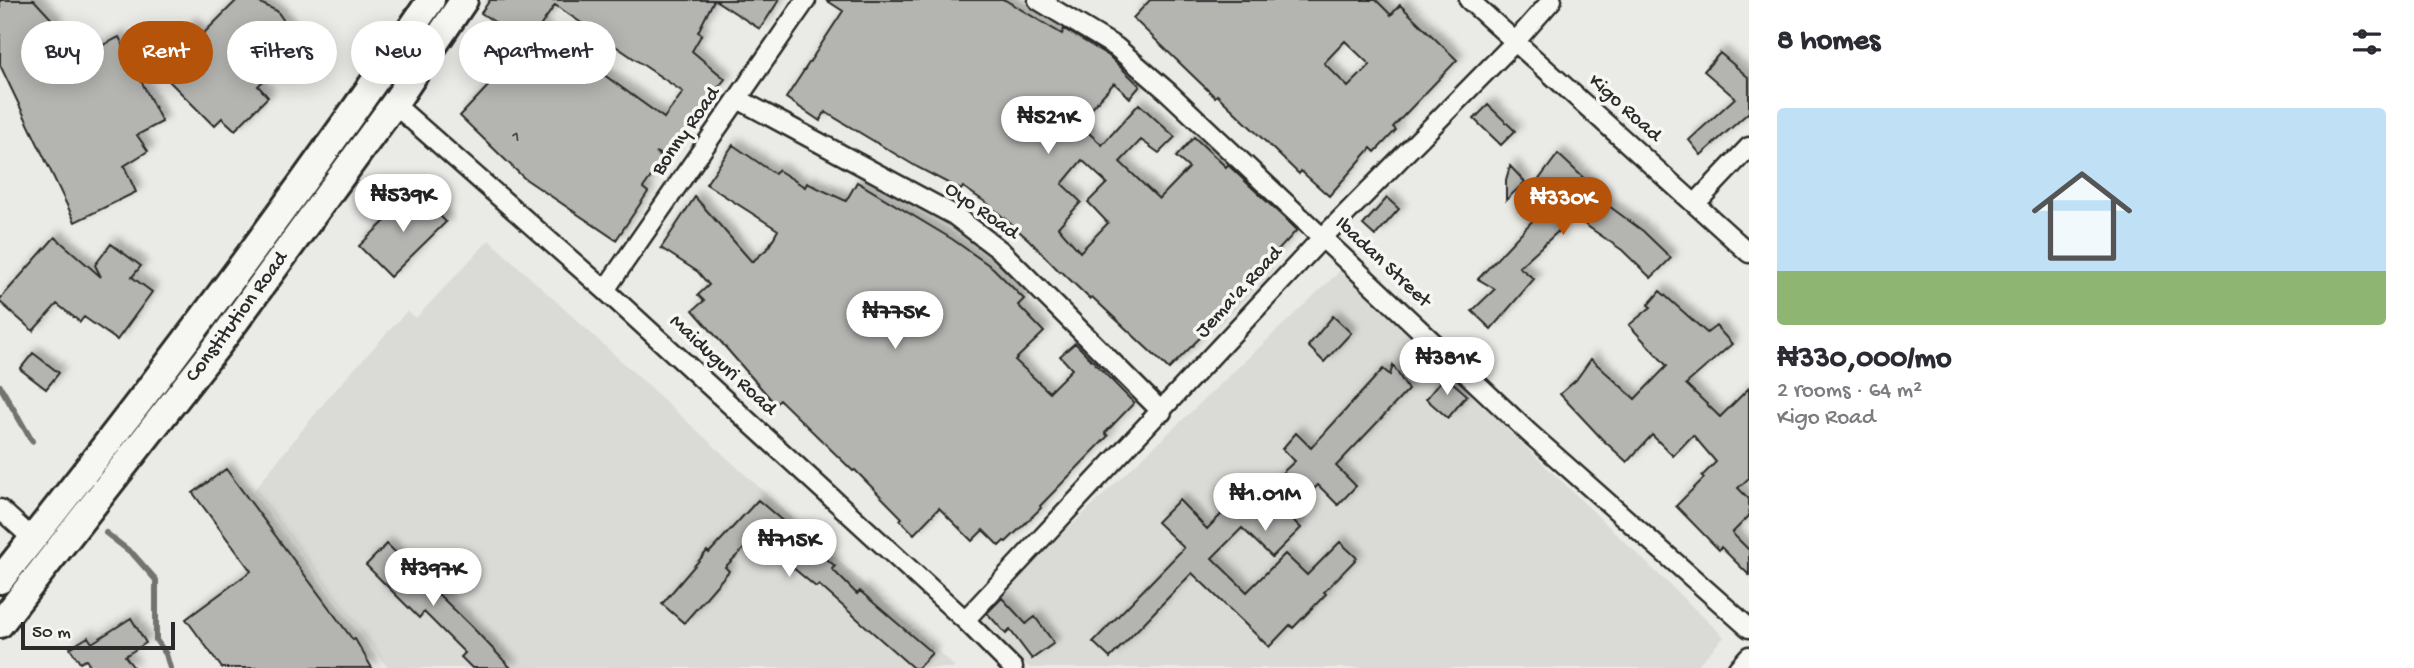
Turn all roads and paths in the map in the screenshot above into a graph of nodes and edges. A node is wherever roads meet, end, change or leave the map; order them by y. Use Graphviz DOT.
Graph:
graph roads {
  1 [pos="431,0"];
  2 [pos="464,0"];
  3 [pos="806,0"];
  4 [pos="1038,0"];
  5 [pos="1469,0"];
  6 [pos="1552,0"];
  7 [pos="1515,42"];
  8 [pos="738,99"];
  9 [pos="394,104"];
  10 [pos="1749,147"];
  11 [pos="1696,203"];
  12 [pos="1322,238"];
  13 [pos="1749,253"];
  14 [pos="605,290"];
  15 [pos="1162,412"];
  16 [pos="101,474"];
  17 [pos="0,509"];
  18 [pos="71,512"];
  19 [pos="33,539"];
  20 [pos="0,580"];
  21 [pos="965,620"];
  22 [pos="0,624"];
  23 [pos="1749,628"];
  24 [pos="1749,656"];
  25 [pos="1013,668"];
  26 [pos="1738,668"];
  1 -- 16 [label="main road, Constitution Road"];
  2 -- 9 [label="main road, Constitution Road"];
  3 -- 8 [label="street, Bonny Road"];
  4 -- 12 [label="street, Ibadan Street"];
  5 -- 7 [label="street, Kigo Road"];
  6 -- 7 [label="street, Jema'a Road"];
  7 -- 11 [label="street, Kigo Road"];
  7 -- 12 [label="street, Jema'a Road"];
  8 -- 14 [label="street, Bonny Road"];
  8 -- 15 [label="street, Oyo Road"];
  9 -- 14 [label="street, Maiduguri Road"];
  9 -- 16 [label="main road, Constitution Road"];
  10 -- 11 [label="street"];
  11 -- 13 [label="street, Kigo Road"];
  12 -- 15 [label="street, Jema'a Road"];
  12 -- 23 [label="street, Ibadan Street"];
  14 -- 21 [label="street, Maiduguri Road"];
  15 -- 21 [label="street, Jema'a Road"];
  16 -- 18 [label="main road, Constitution Road"];
  17 -- 19 [label="street"];
  18 -- 19 [label="main road, Constitution Road"];
  18 -- 22 [label="main road, Constitution Road"];
  19 -- 20 [label="main road, Constitution Road"];
  21 -- 25 [label="street, Maiduguri Road"];
  24 -- 26 [label="street"];
}
